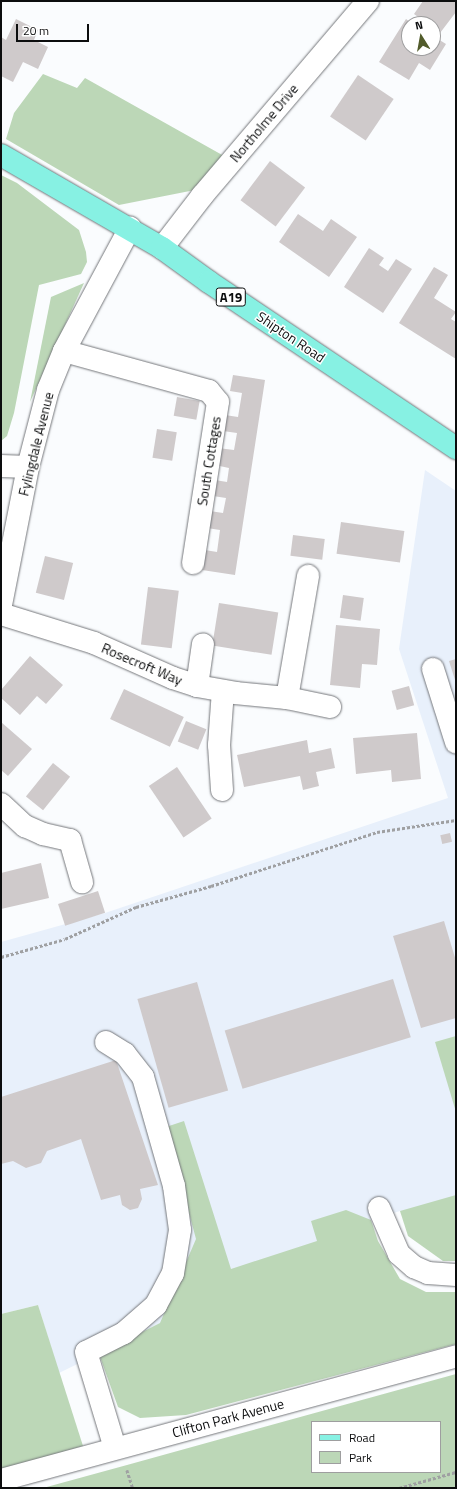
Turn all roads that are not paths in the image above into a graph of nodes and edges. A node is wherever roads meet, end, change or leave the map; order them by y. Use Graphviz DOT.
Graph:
graph roads {
  1 [pos="368,1"];
  2 [pos="1,156"];
  3 [pos="130,228"];
  4 [pos="162,248"];
  5 [pos="64,351"];
  6 [pos="456,448"];
  7 [pos="1,466"];
  8 [pos="28,467"];
  9 [pos="193,563"];
  10 [pos="308,576"];
  11 [pos="1,605"];
  12 [pos="1,614"];
  13 [pos="203,644"];
  14 [pos="433,669"];
  15 [pos="197,686"];
  16 [pos="223,691"];
  17 [pos="287,698"];
  18 [pos="330,707"];
  19 [pos="456,742"];
  20 [pos="222,790"];
  21 [pos="1,804"];
  22 [pos="82,882"];
  23 [pos="106,1042"];
  24 [pos="379,1208"];
  25 [pos="456,1275"];
  26 [pos="456,1356"];
  27 [pos="115,1448"];
  28 [pos="1,1480"];
  1 -- 4 [label="street, Northolme Drive"];
  2 -- 3 [label="main road, Shipton Road / A19"];
  3 -- 4 [label="main road, Shipton Road / A19"];
  3 -- 5 [label="street, Fylingdale Avenue"];
  4 -- 6 [label="main road, Shipton Road / A19"];
  5 -- 8 [label="street, Fylingdale Avenue"];
  5 -- 9 [label="street, South Cottages"];
  7 -- 8 [label="street"];
  8 -- 11 [label="street, Fylingdale Avenue"];
  10 -- 17 [label="street"];
  12 -- 15 [label="street, Rosecroft Way"];
  13 -- 15 [label="street"];
  14 -- 19 [label="street"];
  15 -- 16 [label="street, Rosecroft Way"];
  16 -- 17 [label="street, Rosecroft Way"];
  16 -- 20 [label="street"];
  17 -- 18 [label="street, Rosecroft Way"];
  21 -- 22 [label="street"];
  23 -- 27 [label="street"];
  24 -- 25 [label="street"];
  26 -- 27 [label="street, Clifton Park Avenue"];
  27 -- 28 [label="street, Clifton Park Avenue"];
}
